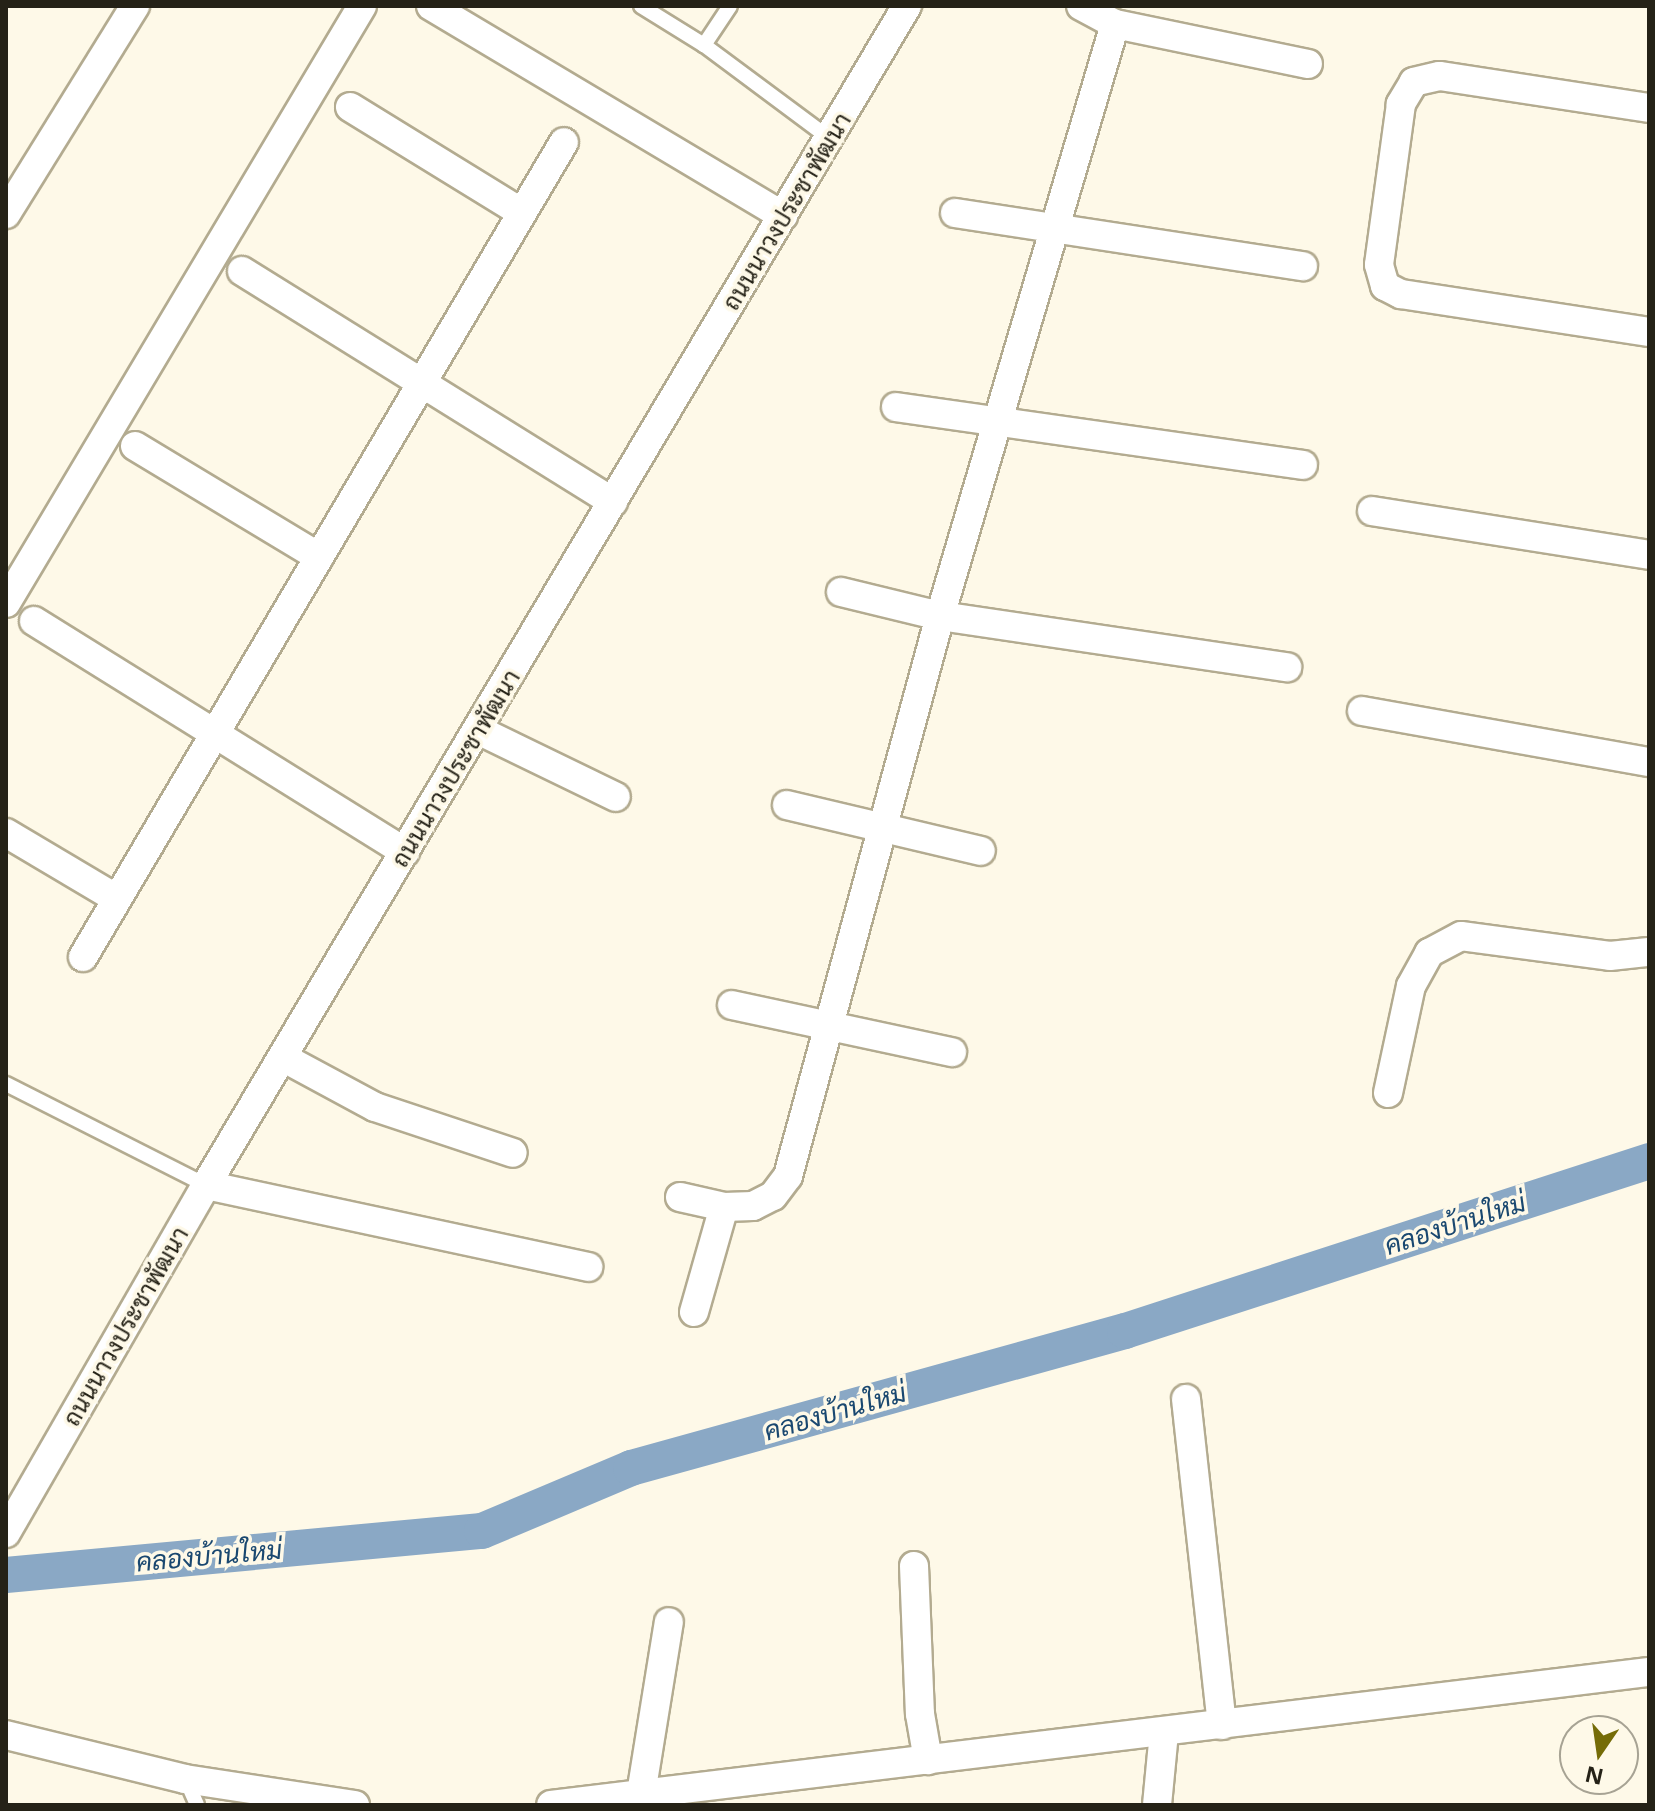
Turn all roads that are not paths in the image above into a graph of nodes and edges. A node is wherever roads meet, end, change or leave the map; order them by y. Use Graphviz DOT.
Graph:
graph roads {
  1 [pos="135,6"];
  2 [pos="362,6"];
  3 [pos="641,6"];
  4 [pos="730,6"];
  5 [pos="907,6"];
  6 [pos="1081,6"];
  7 [pos="444,9"];
  8 [pos="1115,24"];
  9 [pos="704,45"];
  10 [pos="1308,64"];
  11 [pos="350,107"];
  12 [pos="1649,108"];
  13 [pos="829,138"];
  14 [pos="564,142"];
  15 [pos="522,213"];
  16 [pos="955,213"];
  17 [pos="6,214"];
  18 [pos="783,216"];
  19 [pos="1051,226"];
  20 [pos="1303,266"];
  21 [pos="242,271"];
  22 [pos="1649,332"];
  23 [pos="422,383"];
  24 [pos="896,407"];
  25 [pos="995,425"];
  26 [pos="135,446"];
  27 [pos="1303,465"];
  28 [pos="613,502"];
  29 [pos="1372,511"];
  30 [pos="1649,555"];
  31 [pos="319,557"];
  32 [pos="841,592"];
  33 [pos="6,603"];
  34 [pos="940,616"];
  35 [pos="34,621"];
  36 [pos="1287,667"];
  37 [pos="1362,711"];
  38 [pos="478,730"];
  39 [pos="215,734"];
  40 [pos="1649,762"];
  41 [pos="616,797"];
  42 [pos="787,805"];
  43 [pos="883,828"];
  44 [pos="6,833"];
  45 [pos="981,851"];
  46 [pos="405,852"];
  47 [pos="117,899"];
  48 [pos="1649,952"];
  49 [pos="83,957"];
  50 [pos="732,1005"];
  51 [pos="827,1029"];
  52 [pos="952,1052"];
  53 [pos="284,1058"];
  54 [pos="6,1084"];
  55 [pos="1388,1093"];
  56 [pos="513,1153"];
  57 [pos="206,1185"];
  58 [pos="680,1197"];
  59 [pos="724,1207"];
  60 [pos="588,1267"];
  61 [pos="694,1312"];
  62 [pos="1186,1399"];
  63 [pos="6,1533"];
  64 [pos="914,1566"];
  65 [pos="669,1622"];
  66 [pos="1649,1672"];
  67 [pos="1222,1725"];
  68 [pos="1164,1732"];
  69 [pos="6,1735"];
  70 [pos="928,1760"];
  71 [pos="185,1779"];
  72 [pos="641,1794"];
  73 [pos="197,1805"];
  74 [pos="355,1805"];
  75 [pos="551,1805"];
  76 [pos="1157,1805"];
  1 -- 17 [label="street"];
  2 -- 33 [label="street"];
  3 -- 9 [label="lane"];
  4 -- 9 [label="lane"];
  5 -- 13 [label="street, ถนนนาวงประชาพัฒนา"];
  6 -- 8 [label="street"];
  7 -- 18 [label="street"];
  8 -- 10 [label="street"];
  8 -- 19 [label="street"];
  9 -- 13 [label="lane"];
  11 -- 15 [label="street"];
  12 -- 22 [label="street"];
  13 -- 18 [label="street, ถนนนาวงประชาพัฒนา"];
  14 -- 15 [label="street"];
  15 -- 23 [label="street"];
  16 -- 19 [label="street"];
  18 -- 28 [label="street, ถนนนาวงประชาพัฒนา"];
  19 -- 20 [label="street"];
  19 -- 25 [label="street"];
  21 -- 23 [label="street"];
  23 -- 28 [label="street"];
  23 -- 31 [label="street"];
  24 -- 25 [label="street"];
  25 -- 27 [label="street"];
  25 -- 34 [label="street"];
  26 -- 31 [label="street"];
  28 -- 38 [label="street, ถนนนาวงประชาพัฒนา"];
  29 -- 30 [label="street"];
  31 -- 39 [label="street"];
  32 -- 34 [label="street"];
  34 -- 36 [label="street"];
  34 -- 43 [label="street"];
  35 -- 39 [label="street"];
  37 -- 40 [label="street"];
  38 -- 41 [label="street"];
  38 -- 46 [label="street, ถนนนาวงประชาพัฒนา"];
  39 -- 46 [label="street"];
  39 -- 47 [label="street"];
  42 -- 43 [label="street"];
  43 -- 45 [label="street"];
  43 -- 51 [label="street"];
  44 -- 47 [label="street"];
  46 -- 53 [label="street, ถนนนาวงประชาพัฒนา"];
  47 -- 49 [label="street"];
  48 -- 55 [label="street"];
  50 -- 51 [label="street"];
  51 -- 52 [label="street"];
  51 -- 59 [label="street"];
  53 -- 56 [label="street"];
  53 -- 57 [label="street, ถนนนาวงประชาพัฒนา"];
  54 -- 57 [label="lane"];
  57 -- 60 [label="street"];
  57 -- 63 [label="street, ถนนนาวงประชาพัฒนา"];
  58 -- 59 [label="street"];
  59 -- 61 [label="street"];
  62 -- 67 [label="street"];
  64 -- 70 [label="street"];
  65 -- 72 [label="street"];
  66 -- 67 [label="street"];
  67 -- 68 [label="street"];
  68 -- 70 [label="street"];
  68 -- 76 [label="street"];
  69 -- 71 [label="street"];
  70 -- 72 [label="street"];
  71 -- 73 [label="lane"];
  71 -- 74 [label="street"];
  72 -- 75 [label="street"];
}
